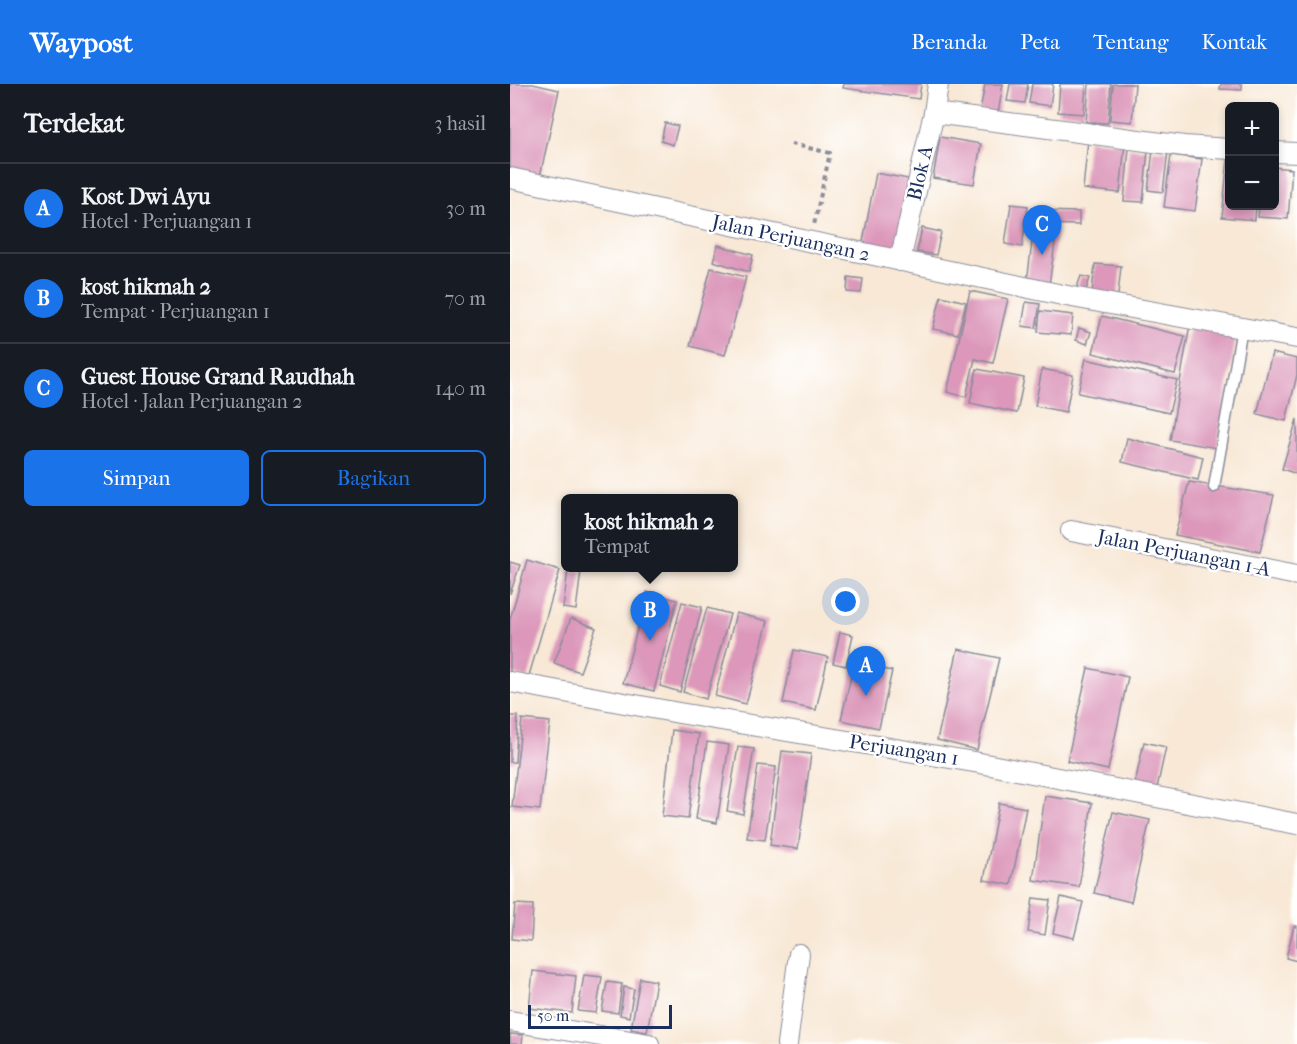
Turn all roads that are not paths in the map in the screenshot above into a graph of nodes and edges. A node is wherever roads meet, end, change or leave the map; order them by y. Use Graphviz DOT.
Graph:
graph roads {
  1 [pos="938,84"];
  2 [pos="934,113"];
  3 [pos="1225,149"];
  4 [pos="1279,152"];
  5 [pos="1297,153"];
  6 [pos="510,178"];
  7 [pos="900,261"];
  8 [pos="1242,328"];
  9 [pos="1297,338"];
  10 [pos="1214,487"];
  11 [pos="1071,531"];
  12 [pos="1297,575"];
  13 [pos="510,682"];
  14 [pos="1297,824"];
  15 [pos="799,954"];
  16 [pos="510,1021"];
  17 [pos="649,1044"];
  18 [pos="787,1044"];
  1 -- 2 [label="street, Blok A"];
  2 -- 3 [label="street"];
  2 -- 7 [label="street, Blok A"];
  4 -- 5 [label="street"];
  6 -- 7 [label="street, Jalan Perjuangan 2"];
  7 -- 8 [label="street, Jalan Perjuangan 2"];
  8 -- 9 [label="street, Jalan Perjuangan 2"];
  8 -- 10 [label="lane"];
  11 -- 12 [label="street, Jalan Perjuangan 1-A"];
  13 -- 14 [label="street, Perjuangan 1"];
  15 -- 18 [label="street"];
  16 -- 17 [label="street"];
}
